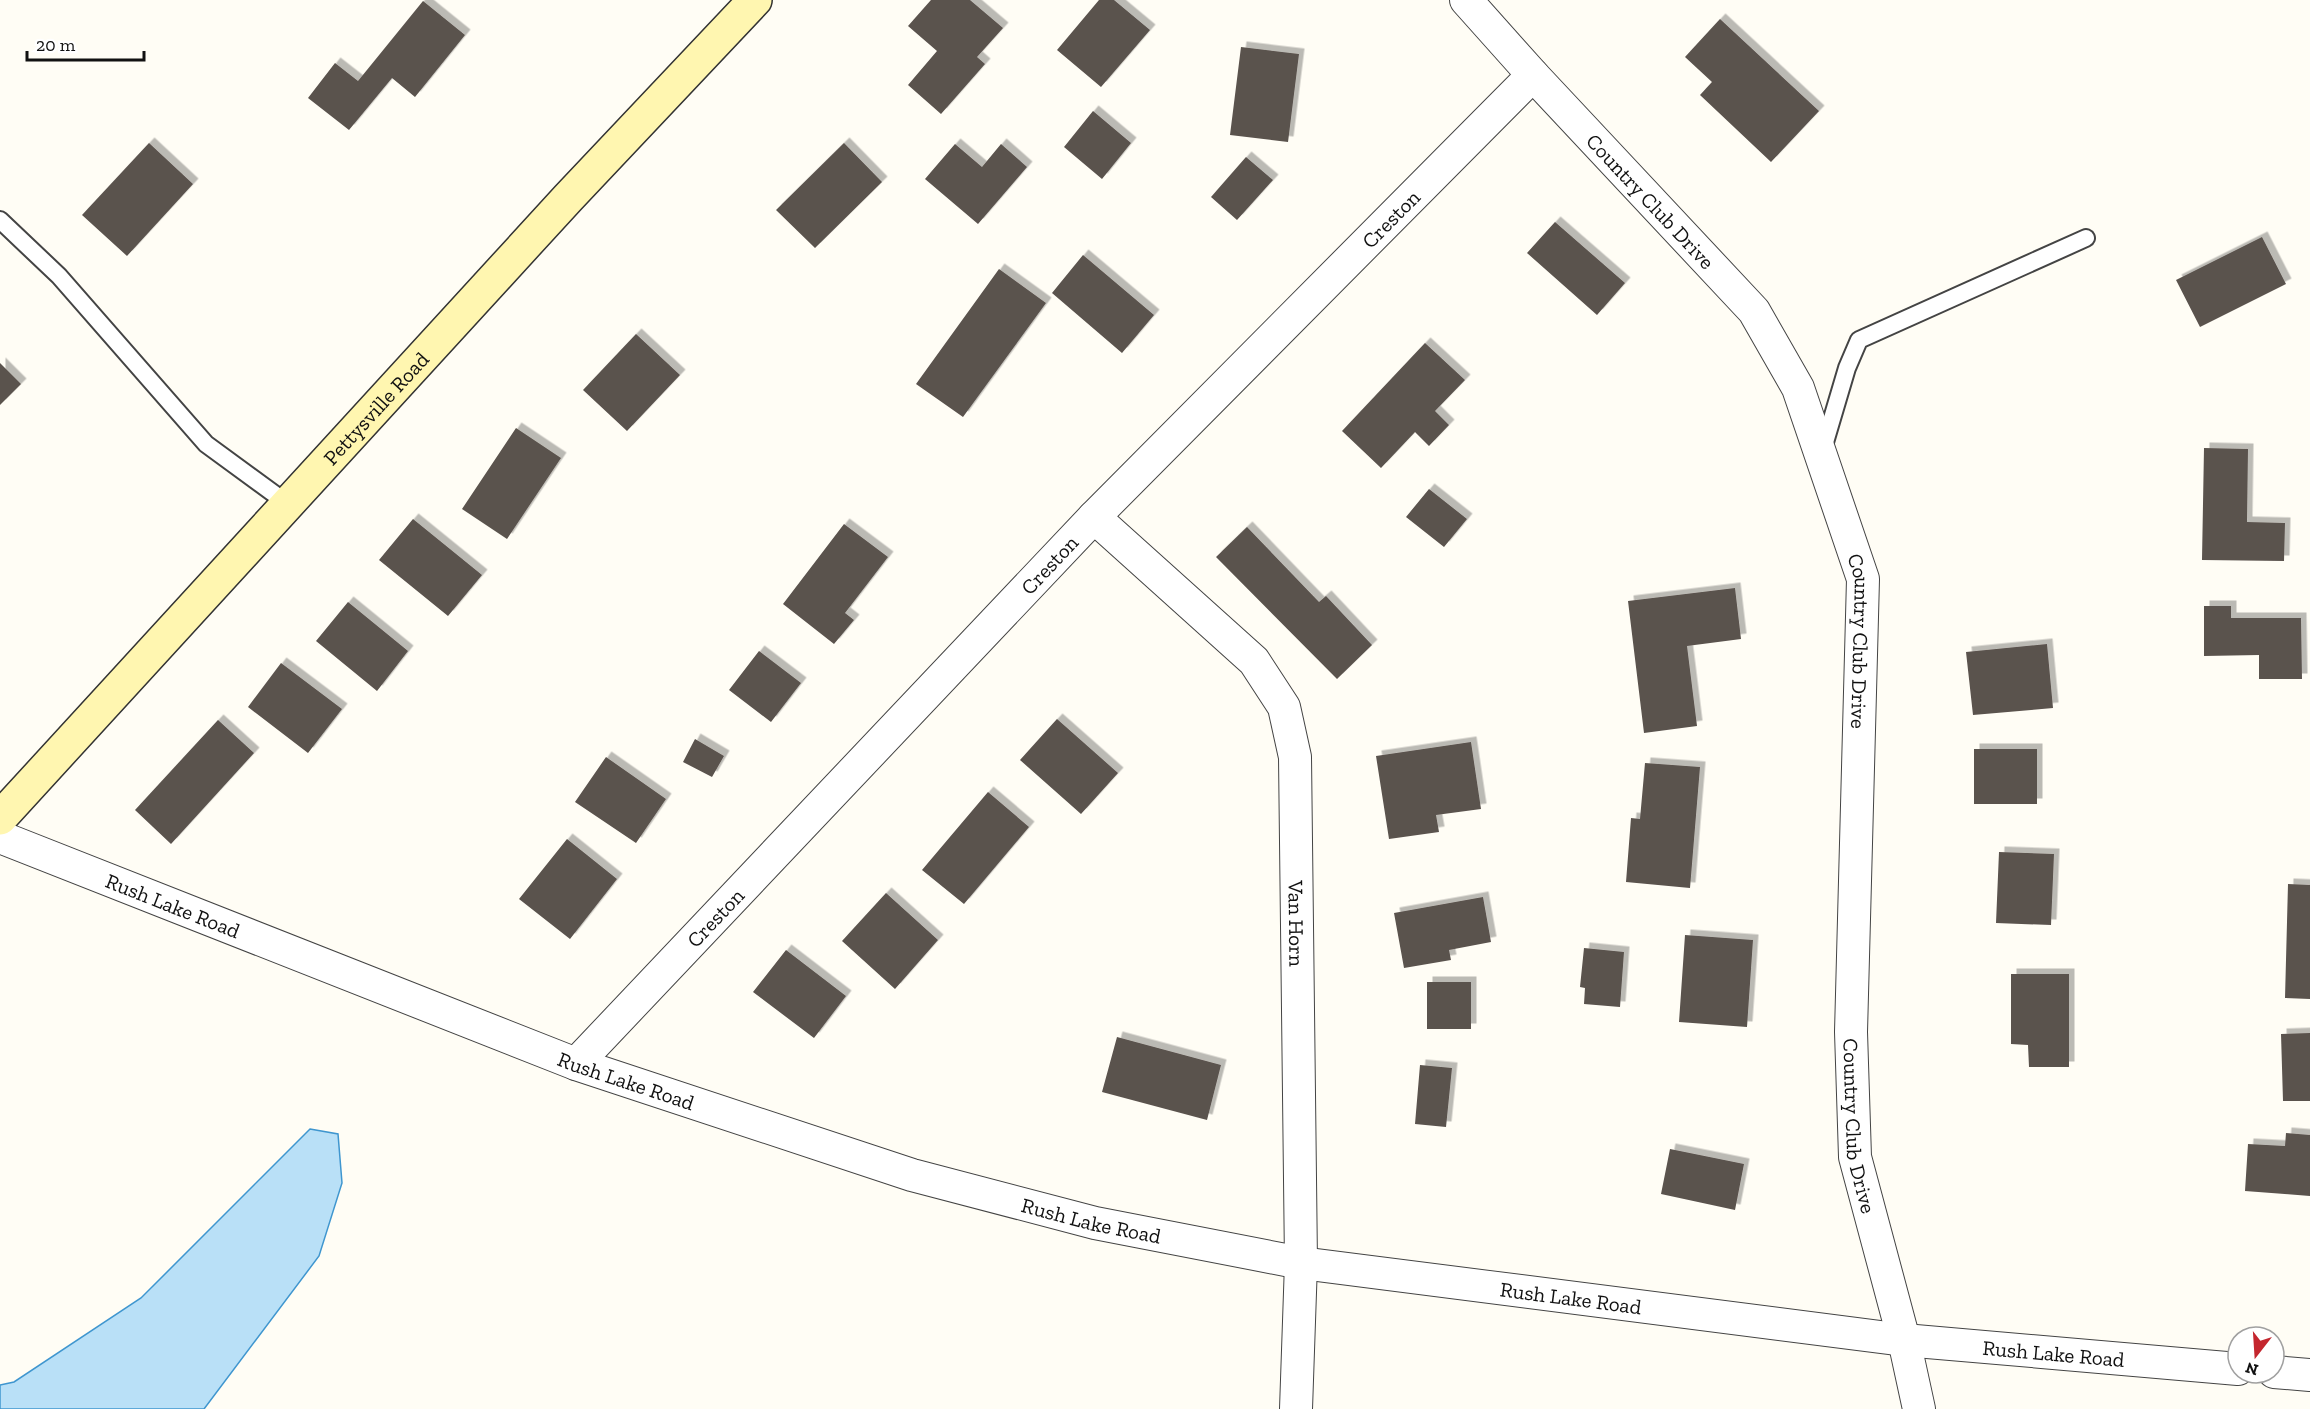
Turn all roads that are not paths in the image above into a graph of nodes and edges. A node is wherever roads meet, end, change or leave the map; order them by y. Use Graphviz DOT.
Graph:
graph roads {
  1 [pos="755,0"];
  2 [pos="1466,0"];
  3 [pos="1533,75"];
  4 [pos="0,220"];
  5 [pos="2086,238"];
  6 [pos="1821,456"];
  7 [pos="288,504"];
  8 [pos="1094,517"];
  9 [pos="0,818"];
  10 [pos="0,837"];
  11 [pos="576,1064"];
  12 [pos="1301,1263"];
  13 [pos="1904,1340"];
  14 [pos="2226,1368"];
  15 [pos="2286,1373"];
  16 [pos="2310,1375"];
  17 [pos="1296,1409"];
  18 [pos="1918,1409"];
  1 -- 7 [label="main road, Pettysville Road"];
  2 -- 3 [label="street, Country Club Drive"];
  3 -- 6 [label="street, Country Club Drive"];
  3 -- 8 [label="street, Creston"];
  4 -- 7 [label="lane"];
  5 -- 6 [label="lane"];
  6 -- 13 [label="street, Country Club Drive"];
  7 -- 9 [label="main road, Pettysville Road"];
  8 -- 11 [label="street, Creston"];
  8 -- 12 [label="street, Van Horn"];
  10 -- 11 [label="street, Rush Lake Road"];
  11 -- 12 [label="street, Rush Lake Road"];
  12 -- 13 [label="street, Rush Lake Road"];
  12 -- 17 [label="street, Van Horn"];
  13 -- 14 [label="street, Rush Lake Road"];
  13 -- 18 [label="street, Country Club Drive"];
  15 -- 16 [label="street"];
}
